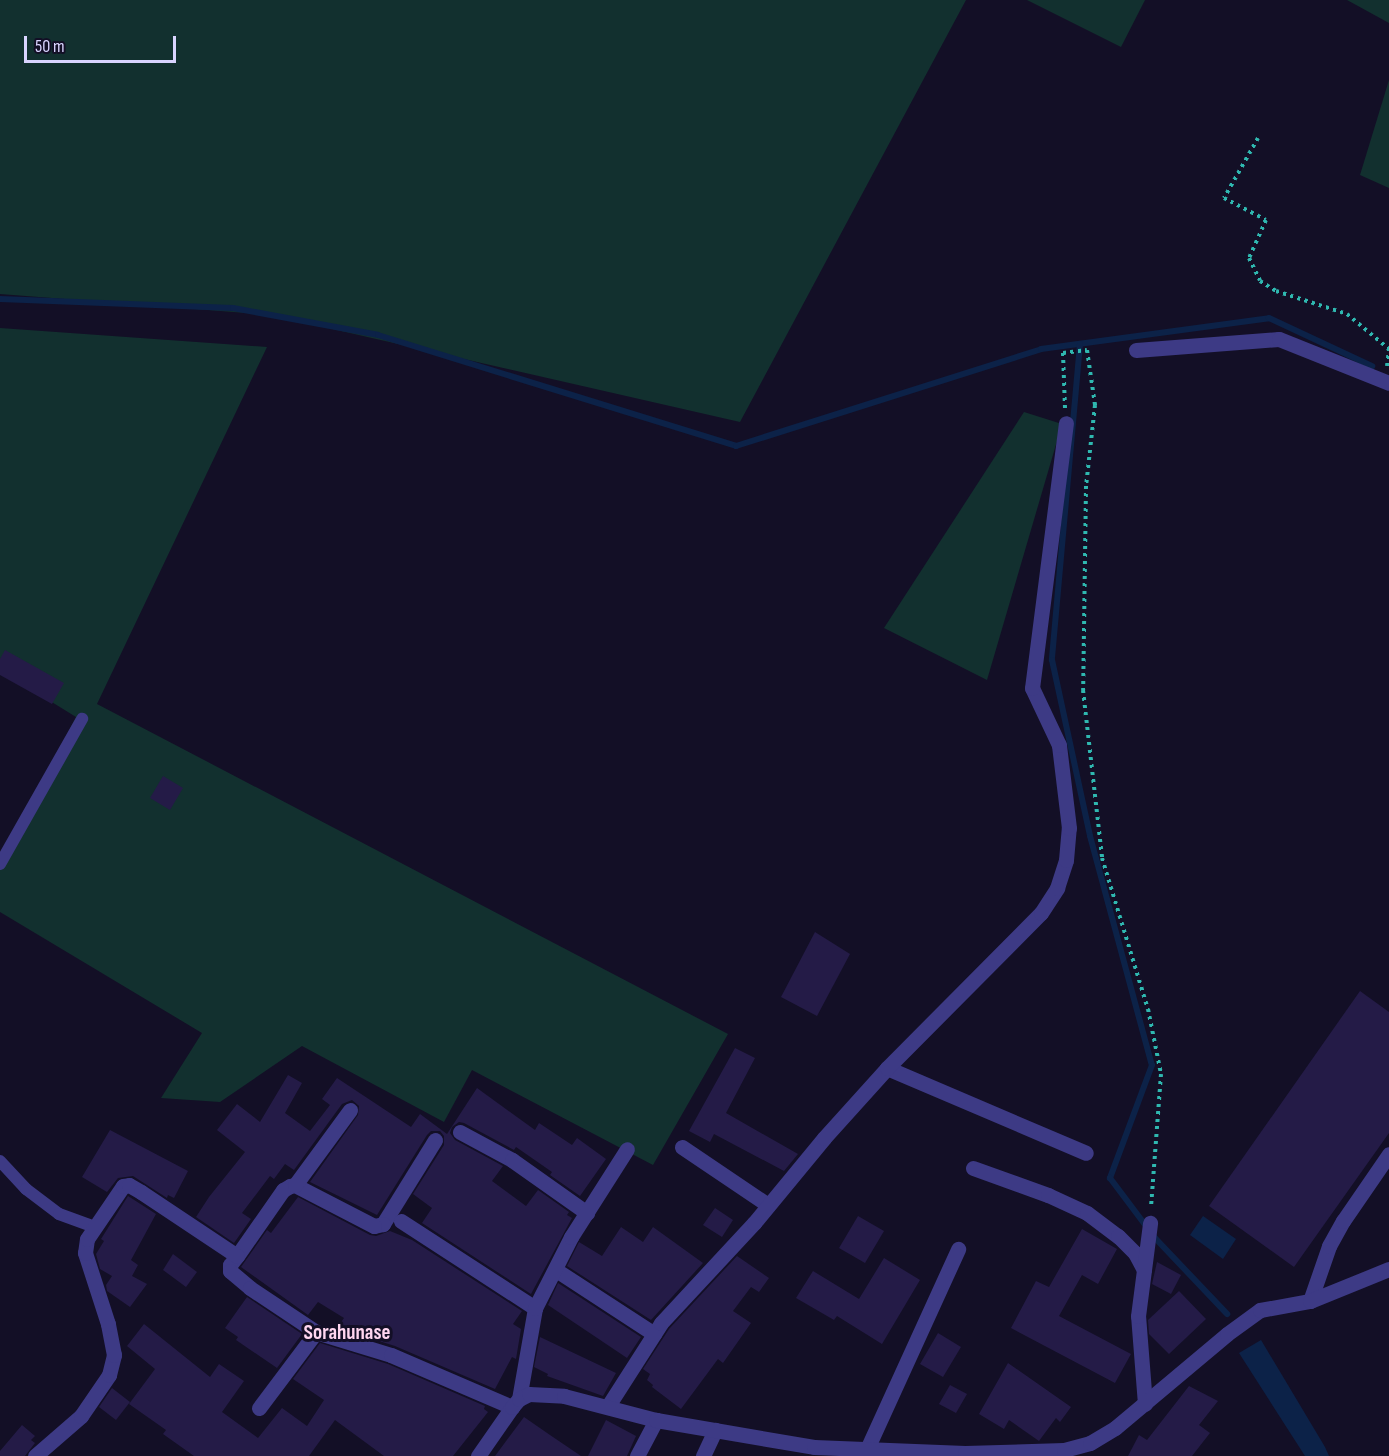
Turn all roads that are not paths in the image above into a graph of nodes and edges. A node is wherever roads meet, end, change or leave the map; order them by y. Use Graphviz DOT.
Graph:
graph roads {
  1 [pos="1136,350"];
  2 [pos="1389,383"];
  3 [pos="1066,423"];
  4 [pos="82,719"];
  5 [pos="0,864"];
  6 [pos="887,1068"];
  7 [pos="350,1110"];
  8 [pos="460,1132"];
  9 [pos="435,1140"];
  10 [pos="682,1147"];
  11 [pos="627,1149"];
  12 [pos="1086,1153"];
  13 [pos="1389,1154"];
  14 [pos="0,1161"];
  15 [pos="973,1168"];
  16 [pos="296,1185"];
  17 [pos="768,1205"];
  18 [pos="587,1212"];
  19 [pos="401,1221"];
  20 [pos="1150,1223"];
  21 [pos="94,1227"];
  22 [pos="958,1249"];
  23 [pos="237,1256"];
  24 [pos="556,1269"];
  25 [pos="1389,1269"];
  26 [pos="1144,1270"];
  27 [pos="1310,1301"];
  28 [pos="535,1308"];
  29 [pos="316,1332"];
  30 [pos="654,1334"];
  31 [pos="515,1403"];
  32 [pos="1145,1404"];
  33 [pos="608,1406"];
  34 [pos="259,1408"];
  35 [pos="656,1420"];
  36 [pos="715,1430"];
  37 [pos="867,1449"];
  38 [pos="1067,1454"];
  39 [pos="35,1456"];
  40 [pos="478,1456"];
  41 [pos="637,1456"];
  42 [pos="703,1456"];
  1 -- 2 [label="street"];
  3 -- 6 [label="street"];
  4 -- 5 [label="lane"];
  6 -- 12 [label="street"];
  6 -- 17 [label="street"];
  7 -- 16 [label="street"];
  8 -- 18 [label="street"];
  9 -- 16 [label="street"];
  10 -- 17 [label="street"];
  11 -- 18 [label="street"];
  13 -- 27 [label="street"];
  14 -- 21 [label="lane"];
  15 -- 26 [label="street"];
  16 -- 23 [label="street"];
  17 -- 30 [label="street"];
  18 -- 24 [label="street"];
  19 -- 28 [label="street"];
  20 -- 26 [label="street"];
  21 -- 23 [label="street"];
  21 -- 39 [label="street"];
  22 -- 37 [label="street"];
  23 -- 29 [label="street"];
  24 -- 28 [label="street"];
  24 -- 30 [label="street"];
  25 -- 27 [label="street"];
  26 -- 32 [label="street"];
  27 -- 32 [label="street"];
  28 -- 31 [label="street"];
  29 -- 31 [label="street"];
  29 -- 34 [label="street"];
  30 -- 33 [label="street"];
  31 -- 33 [label="street"];
  31 -- 40 [label="street"];
  32 -- 38 [label="street"];
  33 -- 35 [label="street"];
  35 -- 36 [label="street"];
  35 -- 41 [label="street"];
  36 -- 37 [label="street"];
  36 -- 42 [label="street"];
  37 -- 38 [label="street"];
}
